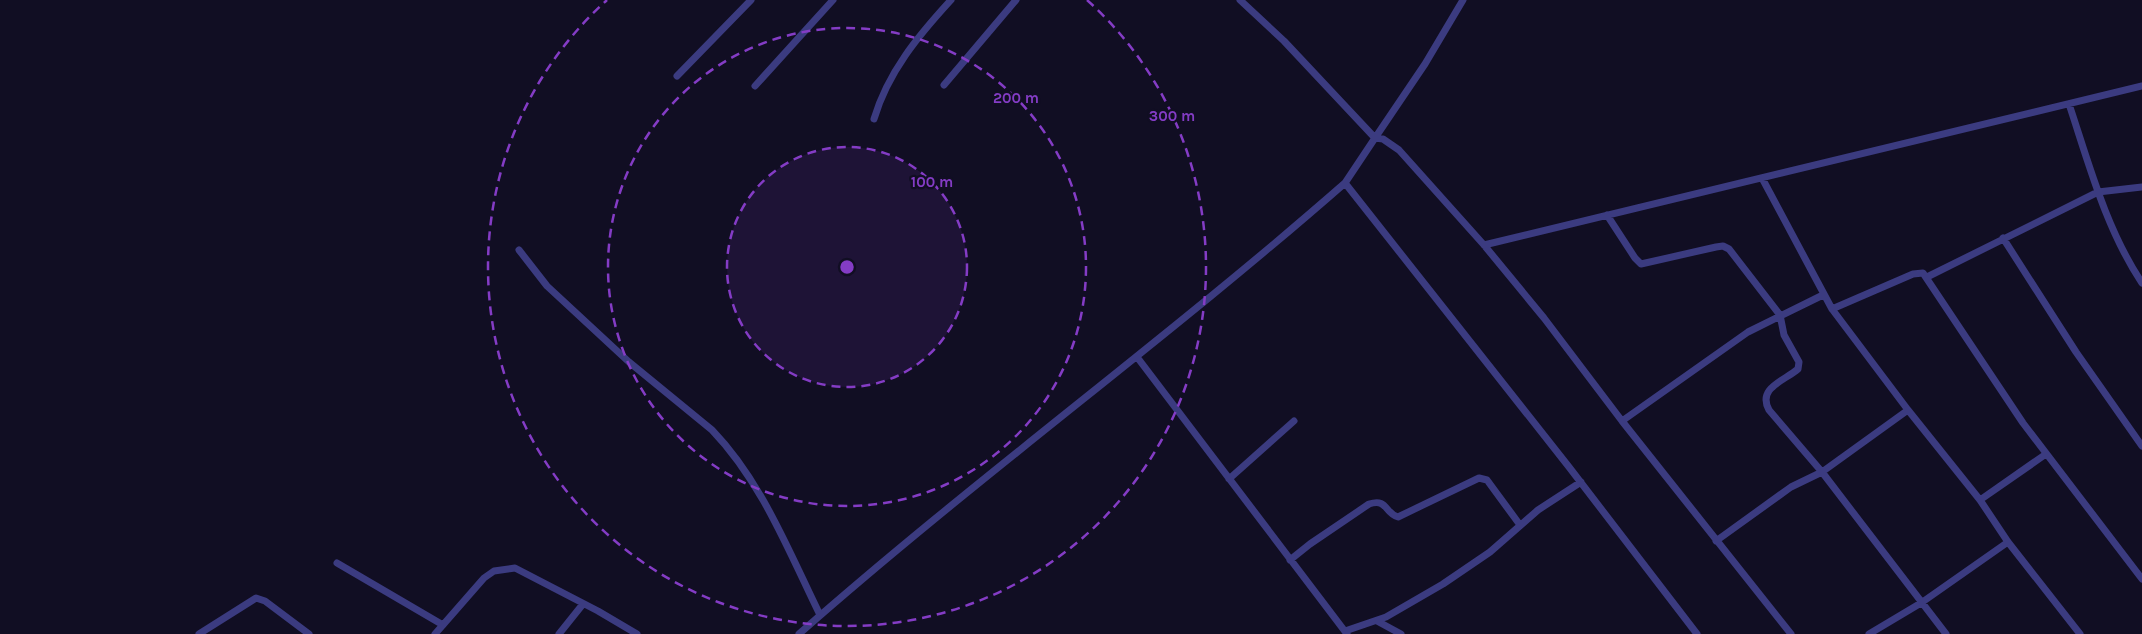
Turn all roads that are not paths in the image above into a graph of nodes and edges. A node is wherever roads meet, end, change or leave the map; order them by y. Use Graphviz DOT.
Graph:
graph roads {
  1 [pos="750,0"];
  2 [pos="833,0"];
  3 [pos="951,0"];
  4 [pos="1016,0"];
  5 [pos="1240,0"];
  6 [pos="1463,0"];
  7 [pos="677,76"];
  8 [pos="944,85"];
  9 [pos="756,86"];
  10 [pos="2142,86"];
  11 [pos="2069,104"];
  12 [pos="874,119"];
  13 [pos="1375,138"];
  14 [pos="1762,178"];
  15 [pos="1345,184"];
  16 [pos="2142,186"];
  17 [pos="2098,192"];
  18 [pos="1607,216"];
  19 [pos="2003,238"];
  20 [pos="1484,245"];
  21 [pos="519,250"];
  22 [pos="1927,277"];
  23 [pos="2142,283"];
  24 [pos="1823,294"];
  25 [pos="1832,309"];
  26 [pos="1780,315"];
  27 [pos="1137,357"];
  28 [pos="1908,410"];
  29 [pos="1622,421"];
  30 [pos="1294,422"];
  31 [pos="2142,446"];
  32 [pos="2046,454"];
  33 [pos="1822,472"];
  34 [pos="1229,479"];
  35 [pos="1581,482"];
  36 [pos="1980,500"];
  37 [pos="1520,525"];
  38 [pos="1716,541"];
  39 [pos="2008,542"];
  40 [pos="1290,560"];
  41 [pos="337,563"];
  42 [pos="2142,580"];
  43 [pos="1921,602"];
  44 [pos="584,604"];
  45 [pos="820,615"];
  46 [pos="1377,621"];
  47 [pos="444,624"];
  48 [pos="1346,633"];
  49 [pos="199,634"];
  50 [pos="309,634"];
  51 [pos="435,634"];
  52 [pos="559,634"];
  53 [pos="637,634"];
  54 [pos="799,634"];
  55 [pos="1401,634"];
  56 [pos="1697,634"];
  57 [pos="1791,634"];
  58 [pos="1869,634"];
  59 [pos="1946,634"];
  60 [pos="2080,634"];
  1 -- 7 [label="street"];
  2 -- 9 [label="street"];
  3 -- 12 [label="street"];
  4 -- 8 [label="street"];
  5 -- 13 [label="street"];
  6 -- 13 [label="street"];
  10 -- 11 [label="street"];
  11 -- 14 [label="street"];
  11 -- 17 [label="street"];
  13 -- 15 [label="street"];
  13 -- 20 [label="street"];
  14 -- 18 [label="street"];
  14 -- 24 [label="street"];
  15 -- 27 [label="street"];
  15 -- 35 [label="street"];
  16 -- 17 [label="street"];
  17 -- 19 [label="street"];
  17 -- 23 [label="street"];
  18 -- 20 [label="street"];
  18 -- 26 [label="street"];
  19 -- 22 [label="street"];
  19 -- 31 [label="street"];
  20 -- 29 [label="street"];
  21 -- 45 [label="street"];
  22 -- 25 [label="street"];
  22 -- 32 [label="street"];
  24 -- 25 [label="street"];
  24 -- 26 [label="street"];
  25 -- 28 [label="street"];
  26 -- 29 [label="street"];
  26 -- 33 [label="street"];
  27 -- 34 [label="street"];
  27 -- 45 [label="street"];
  28 -- 33 [label="street"];
  28 -- 36 [label="street"];
  29 -- 38 [label="street"];
  30 -- 34 [label="street"];
  32 -- 36 [label="street"];
  32 -- 42 [label="street"];
  33 -- 38 [label="street"];
  33 -- 43 [label="street"];
  34 -- 40 [label="street"];
  35 -- 37 [label="street"];
  35 -- 56 [label="street"];
  36 -- 39 [label="street"];
  37 -- 40 [label="street"];
  37 -- 46 [label="street"];
  38 -- 57 [label="street"];
  39 -- 43 [label="street"];
  39 -- 60 [label="street"];
  40 -- 48 [label="street"];
  41 -- 47 [label="street"];
  43 -- 58 [label="street"];
  43 -- 59 [label="street"];
  44 -- 47 [label="street"];
  44 -- 52 [label="street"];
  44 -- 53 [label="street"];
  45 -- 54 [label="street"];
  46 -- 48 [label="street"];
  46 -- 55 [label="street"];
  47 -- 51 [label="street"];
  49 -- 50 [label="street"];
}
